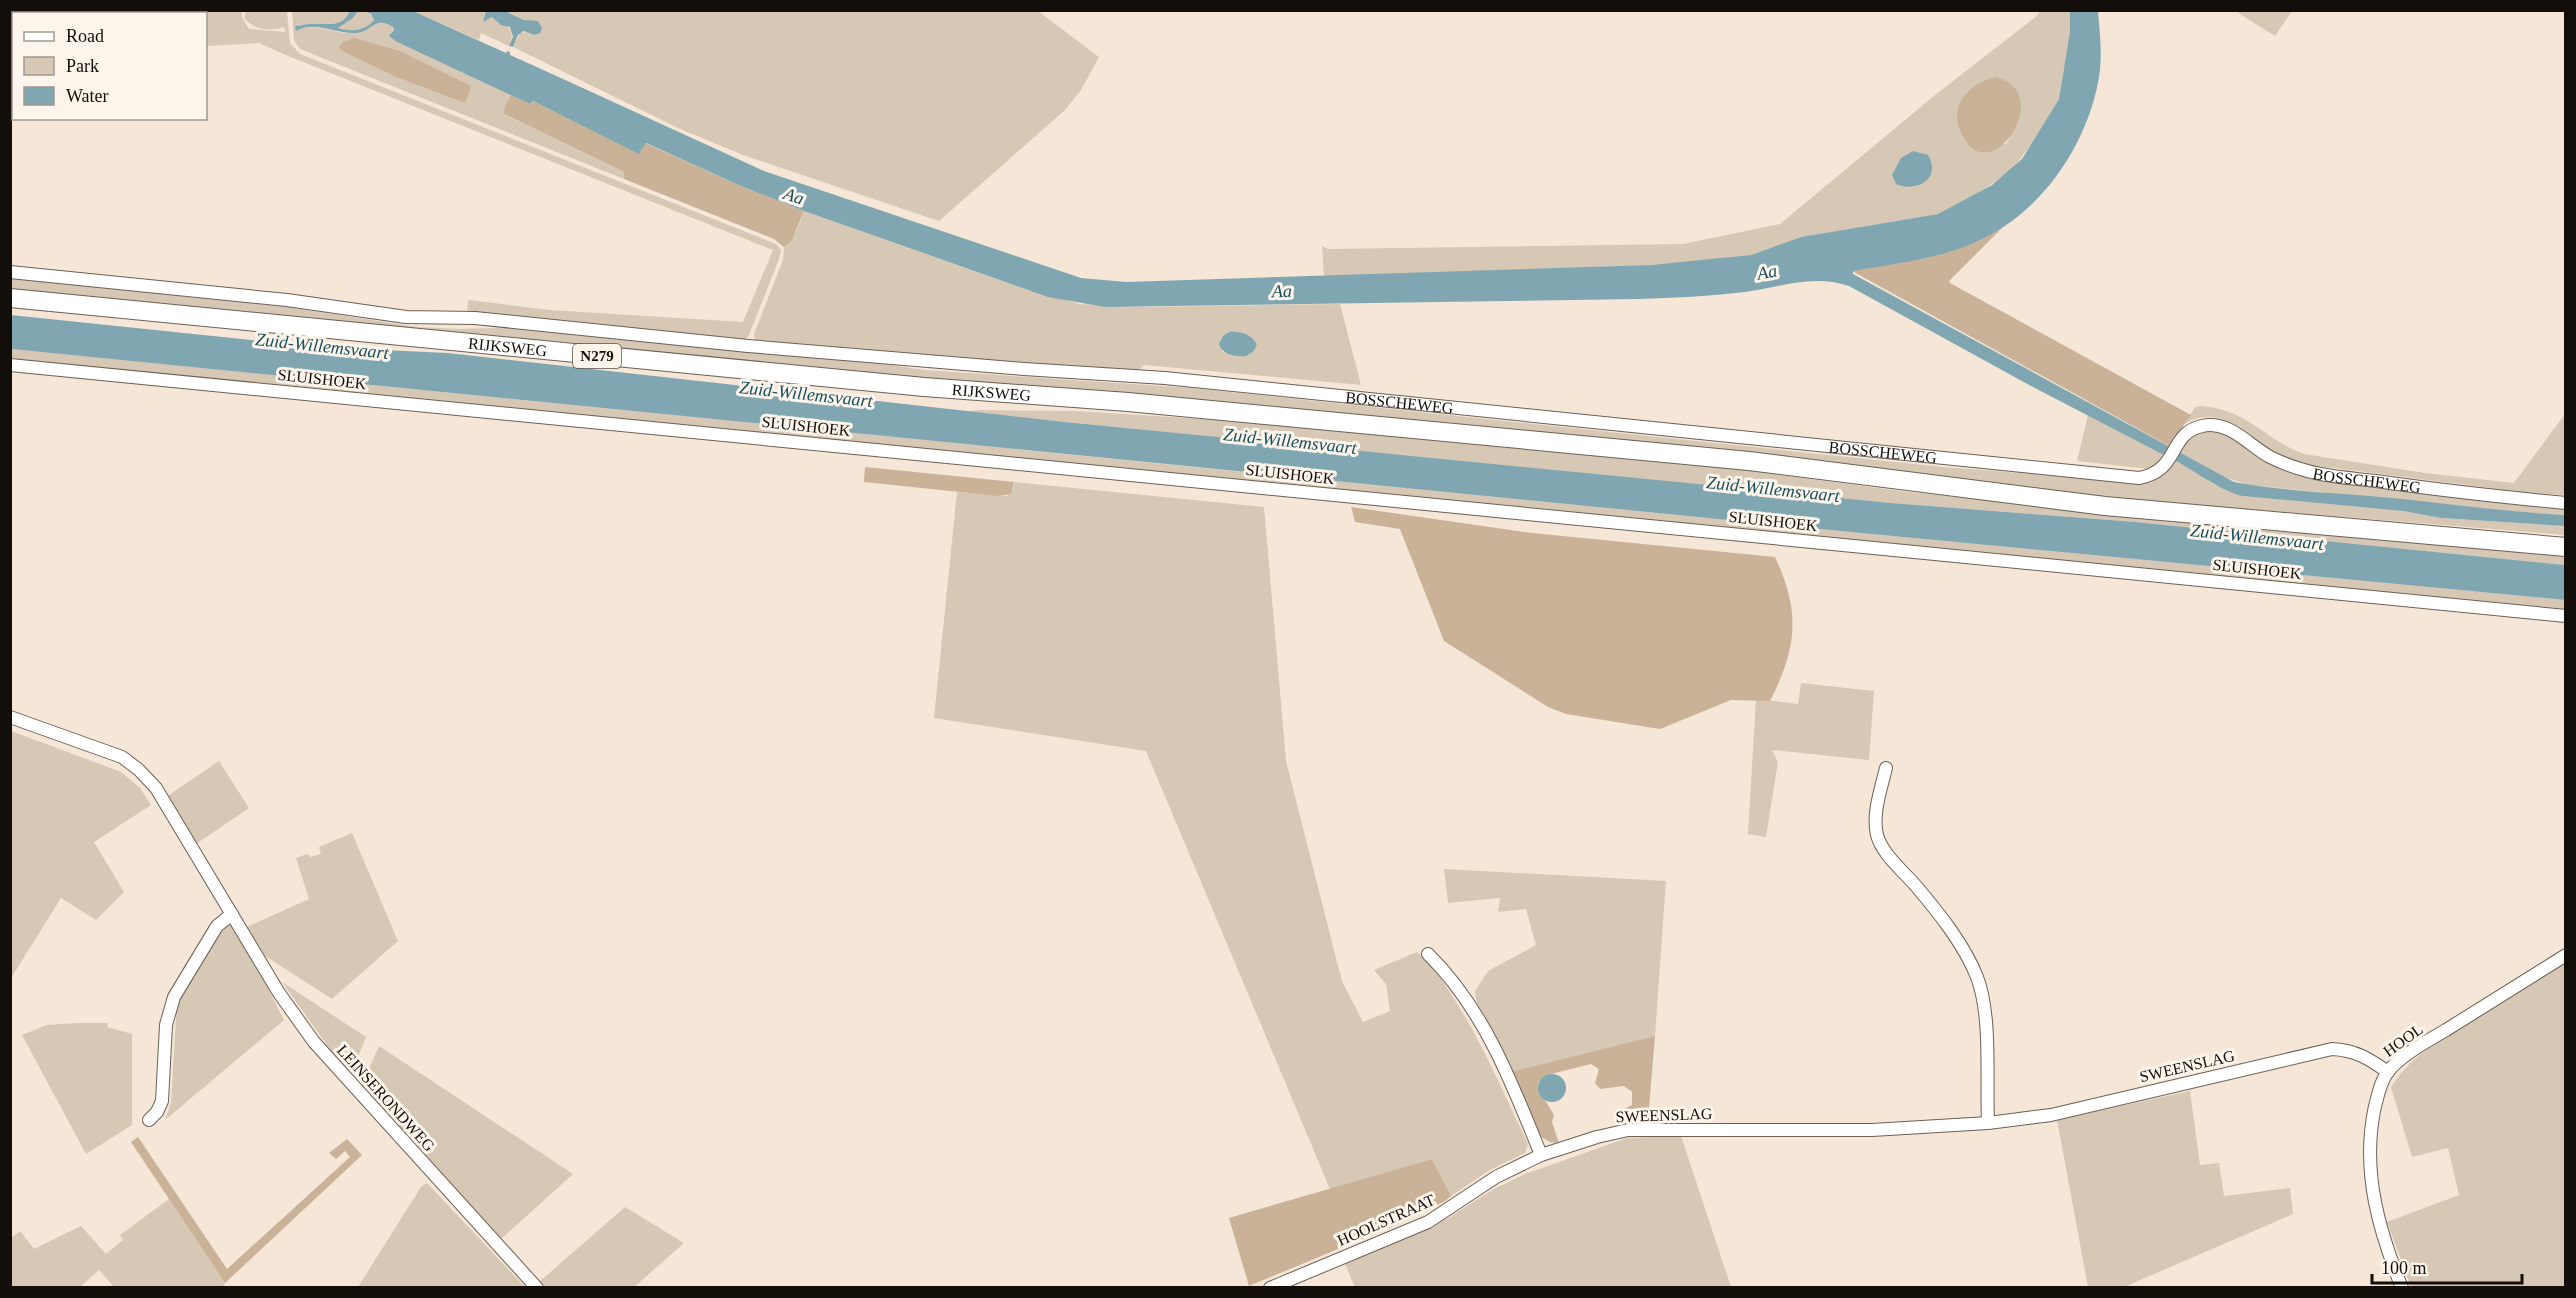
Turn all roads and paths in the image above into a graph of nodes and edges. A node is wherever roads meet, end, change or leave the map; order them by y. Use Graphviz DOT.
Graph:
graph roads {
  1 [pos="10,272"];
  2 [pos="10,298"];
  3 [pos="10,365"];
  4 [pos="1165,378"];
  5 [pos="1183,407"];
  6 [pos="2565,503"];
  7 [pos="2565,547"];
  8 [pos="2565,616"];
  9 [pos="10,717"];
  10 [pos="1886,768"];
  11 [pos="232,914"];
  12 [pos="1428,954"];
  13 [pos="2565,955"];
  14 [pos="2388,1072"];
  15 [pos="149,1120"];
  16 [pos="1988,1123"];
  17 [pos="1540,1155"];
  18 [pos="537,1287"];
  19 [pos="1270,1287"];
  20 [pos="2402,1287"];
  1 -- 4 [label="street, RIJKSWEG"];
  2 -- 5 [label="main road, RIJKSWEG / N279"];
  3 -- 8 [label="street, SLUISHOEK"];
  4 -- 6 [label="street, BOSSCHEWEG"];
  5 -- 7 [label="main road, BOSSCHEWEG / N279"];
  9 -- 11 [label="street, LEINSERONDWEG"];
  10 -- 16 [label="street"];
  11 -- 15 [label="street"];
  11 -- 18 [label="street, LEINSERONDWEG"];
  12 -- 17 [label="street"];
  13 -- 14 [label="street, HOOL"];
  14 -- 16 [label="street, SWEENSLAG"];
  14 -- 20 [label="street, HOOL"];
  16 -- 17 [label="street, SWEENSLAG"];
  17 -- 19 [label="street, HOOLSTRAAT"];
}
